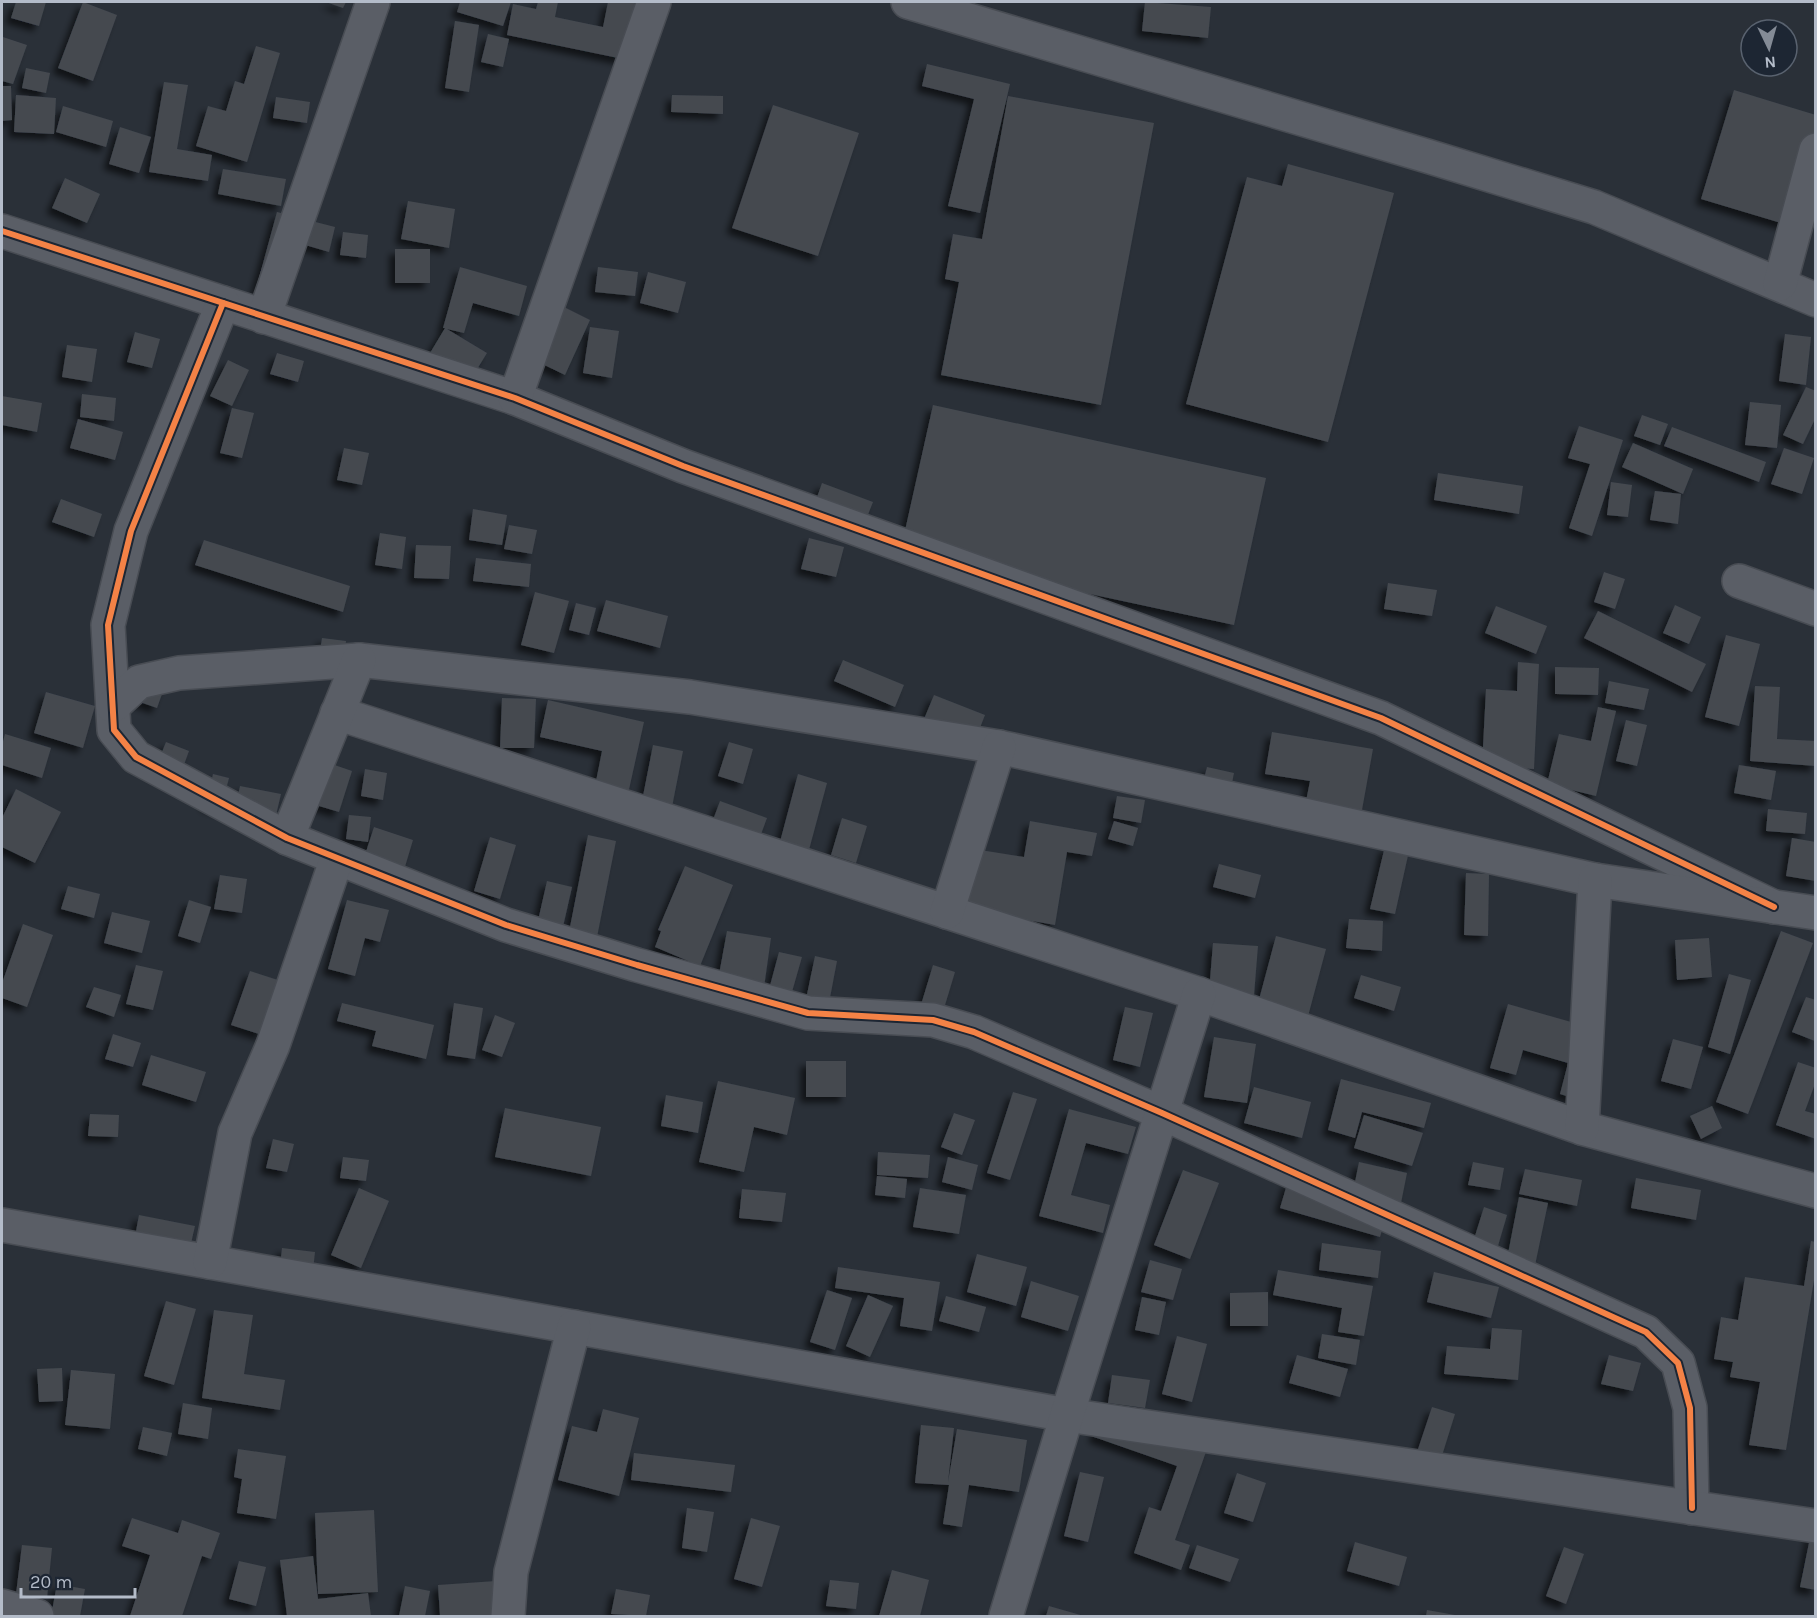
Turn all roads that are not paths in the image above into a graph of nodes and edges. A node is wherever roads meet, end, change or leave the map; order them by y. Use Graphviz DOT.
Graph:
graph roads {
  1 [pos="373,2"];
  2 [pos="654,2"];
  3 [pos="909,2"];
  4 [pos="1815,150"];
  5 [pos="2,231"];
  6 [pos="1780,284"];
  7 [pos="1815,300"];
  8 [pos="223,303"];
  9 [pos="264,317"];
  10 [pos="515,398"];
  11 [pos="1739,581"];
  12 [pos="1815,609"];
  13 [pos="359,660"];
  14 [pos="113,706"];
  15 [pos="337,713"];
  16 [pos="999,747"];
  17 [pos="287,838"];
  18 [pos="337,858"];
  19 [pos="1595,880"];
  20 [pos="1774,907"];
  21 [pos="947,912"];
  22 [pos="1815,913"];
  23 [pos="1199,994"];
  24 [pos="1162,1113"];
  25 [pos="1582,1128"];
  26 [pos="1815,1191"];
  27 [pos="2,1225"];
  28 [pos="210,1262"];
  29 [pos="574,1327"];
  30 [pos="1067,1415"];
  31 [pos="1692,1508"];
  32 [pos="1815,1526"];
  33 [pos="2,1606"];
  34 [pos="37,1617"];
  35 [pos="508,1617"];
  36 [pos="1006,1617"];
  1 -- 9 [label="street"];
  2 -- 10 [label="street"];
  3 -- 6 [label="street"];
  4 -- 6 [label="street"];
  5 -- 8 [label="street"];
  6 -- 7 [label="street"];
  8 -- 9 [label="street"];
  8 -- 14 [label="street"];
  9 -- 10 [label="street"];
  10 -- 20 [label="street"];
  11 -- 12 [label="street"];
  13 -- 14 [label="street"];
  13 -- 15 [label="street"];
  13 -- 16 [label="street"];
  14 -- 17 [label="street"];
  15 -- 17 [label="street"];
  15 -- 21 [label="street"];
  16 -- 19 [label="street"];
  16 -- 21 [label="street"];
  17 -- 18 [label="street"];
  18 -- 24 [label="street"];
  18 -- 28 [label="street"];
  19 -- 20 [label="street"];
  19 -- 25 [label="street"];
  20 -- 22 [label="street"];
  21 -- 23 [label="street"];
  23 -- 24 [label="street"];
  23 -- 25 [label="street"];
  24 -- 30 [label="street"];
  24 -- 31 [label="street"];
  25 -- 26 [label="street"];
  27 -- 28 [label="street"];
  28 -- 29 [label="street"];
  29 -- 30 [label="street"];
  29 -- 35 [label="street"];
  30 -- 31 [label="street"];
  30 -- 36 [label="street"];
  31 -- 32 [label="street"];
  33 -- 34 [label="street"];
}
